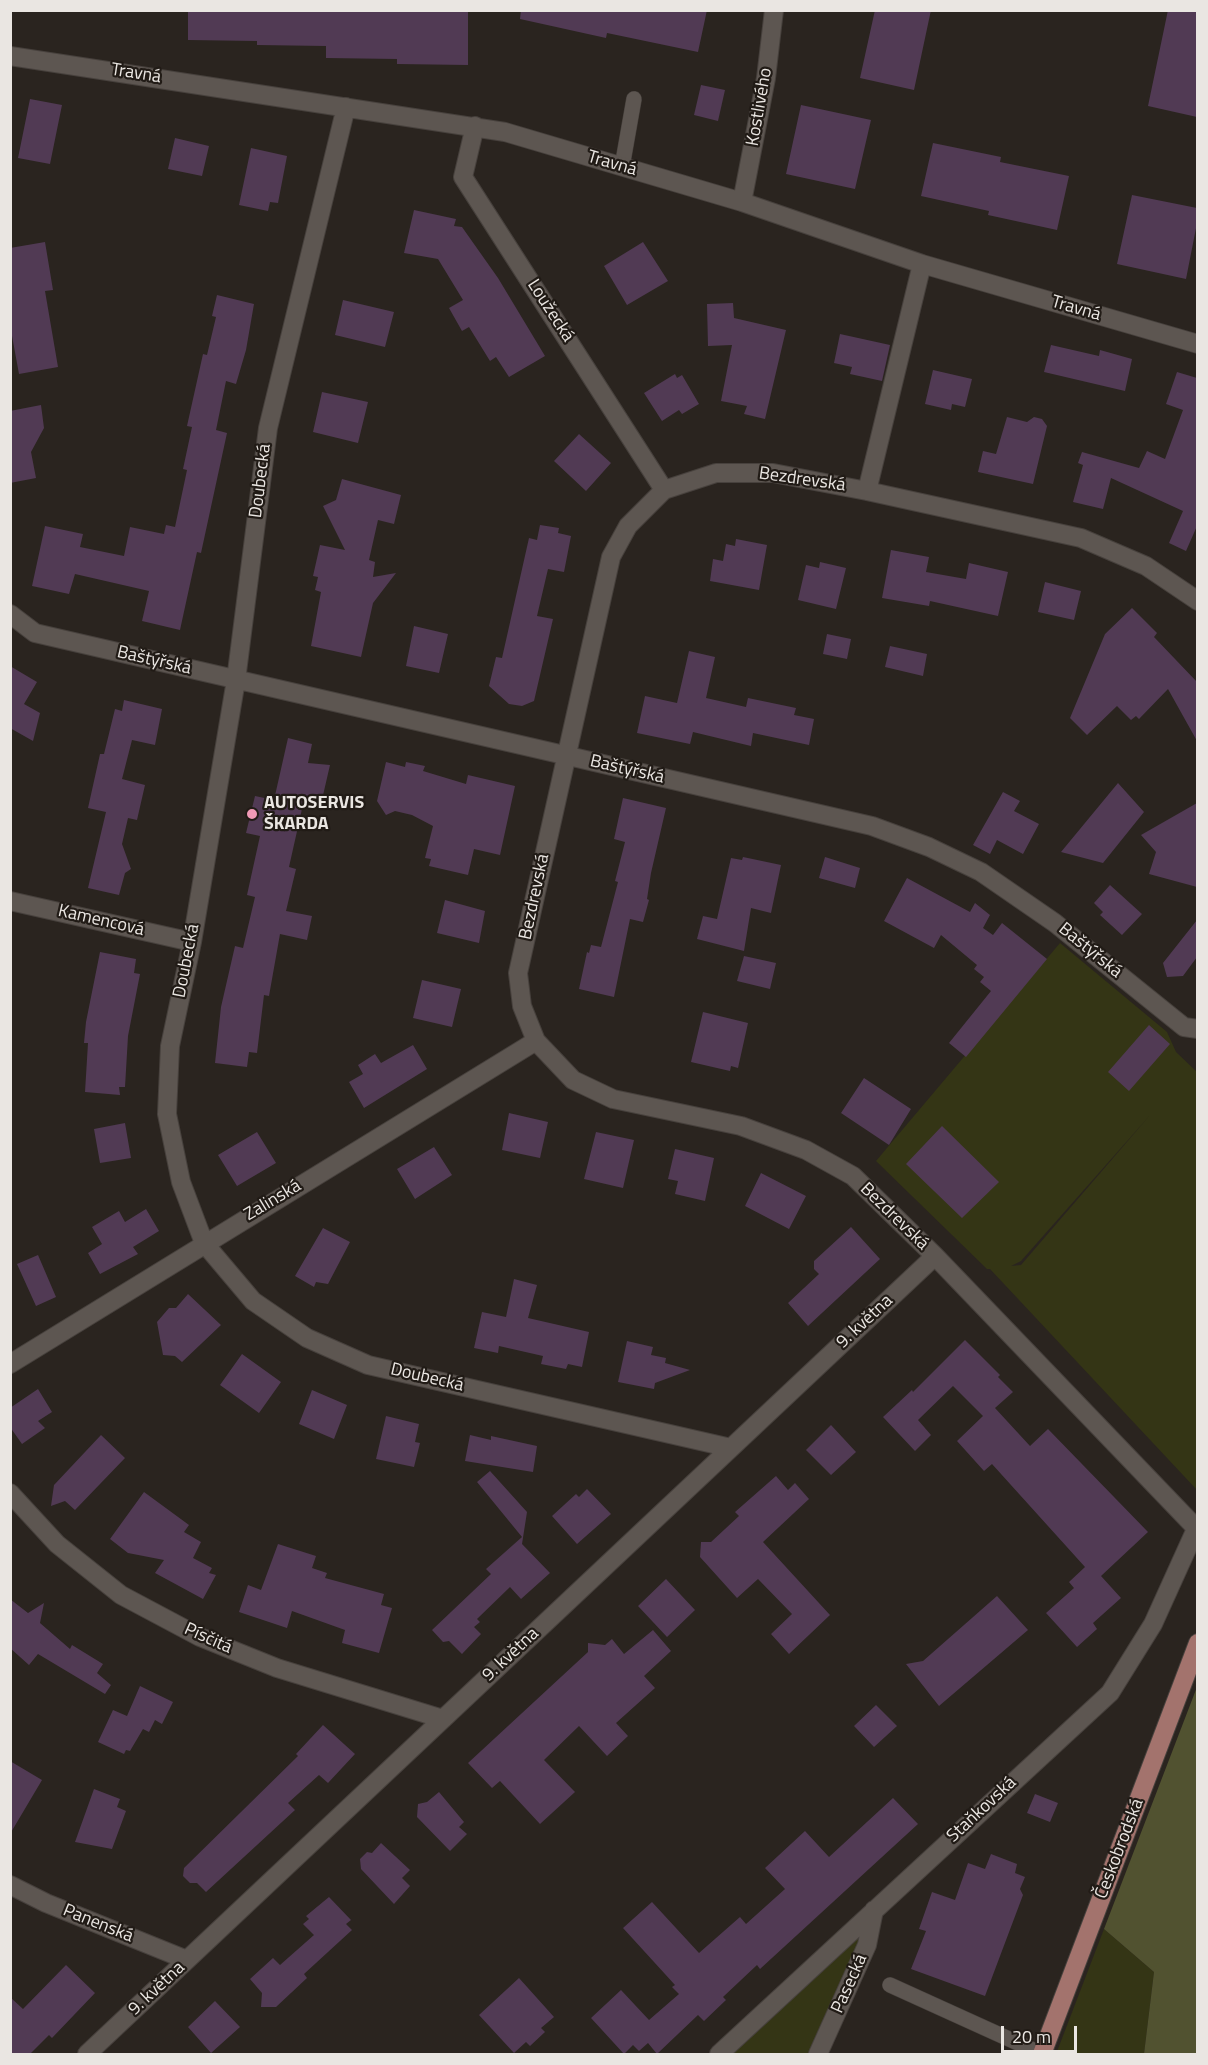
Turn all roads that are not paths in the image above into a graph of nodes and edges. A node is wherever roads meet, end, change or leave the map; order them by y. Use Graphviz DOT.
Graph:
graph roads {
  1 [pos="774,10"];
  2 [pos="10,56"];
  3 [pos="634,99"];
  4 [pos="346,107"];
  5 [pos="475,126"];
  6 [pos="622,167"];
  7 [pos="742,202"];
  8 [pos="922,264"];
  9 [pos="1197,344"];
  10 [pos="664,490"];
  11 [pos="867,490"];
  12 [pos="1197,601"];
  13 [pos="10,614"];
  14 [pos="236,680"];
  15 [pos="565,756"];
  16 [pos="10,901"];
  17 [pos="192,942"];
  18 [pos="1197,1029"];
  19 [pos="536,1041"];
  20 [pos="204,1243"];
  21 [pos="935,1256"];
  22 [pos="10,1364"];
  23 [pos="731,1449"];
  24 [pos="10,1493"];
  25 [pos="1197,1530"];
  26 [pos="1197,1643"];
  27 [pos="443,1719"];
  28 [pos="10,1885"];
  29 [pos="874,1910"];
  30 [pos="187,1960"];
  31 [pos="890,1986"];
  32 [pos="87,2055"];
  33 [pos="719,2055"];
  34 [pos="818,2055"];
  35 [pos="1042,2055"];
  1 -- 7 [label="street, Kostlivého"];
  2 -- 4 [label="street, Travná"];
  3 -- 6 [label="lane"];
  4 -- 5 [label="street, Travná"];
  4 -- 14 [label="street, Doubecká"];
  5 -- 6 [label="street, Travná"];
  5 -- 10 [label="street, Loužecká"];
  6 -- 7 [label="street, Travná"];
  7 -- 8 [label="street, Travná"];
  8 -- 9 [label="street, Travná"];
  8 -- 11 [label="street"];
  10 -- 11 [label="street, Bezdrevská"];
  10 -- 15 [label="street, Bezdrevská"];
  11 -- 12 [label="street, Bezdrevská"];
  13 -- 14 [label="street, Baštýřská"];
  14 -- 15 [label="street, Baštýřská"];
  14 -- 17 [label="street, Doubecká"];
  15 -- 18 [label="street, Baštýřská"];
  15 -- 19 [label="street, Bezdrevská"];
  16 -- 17 [label="street, Kamencová"];
  17 -- 20 [label="street, Doubecká"];
  19 -- 20 [label="street, Zalinská"];
  19 -- 21 [label="street, Bezdrevská"];
  20 -- 22 [label="street, Zalinská"];
  20 -- 23 [label="street, Doubecká"];
  21 -- 23 [label="street, 9. května"];
  21 -- 25 [label="street, Bezdrevská"];
  23 -- 27 [label="street, 9. května"];
  24 -- 27 [label="street, Písčitá"];
  25 -- 29 [label="street, Staňkovská"];
  26 -- 35 [label="main road, Českobrodská"];
  27 -- 30 [label="street, 9. května"];
  28 -- 30 [label="street, Panenská"];
  29 -- 33 [label="street, Staňkovská"];
  29 -- 34 [label="street, Pasecká"];
  30 -- 32 [label="street, 9. května"];
  31 -- 35 [label="lane"];
}
